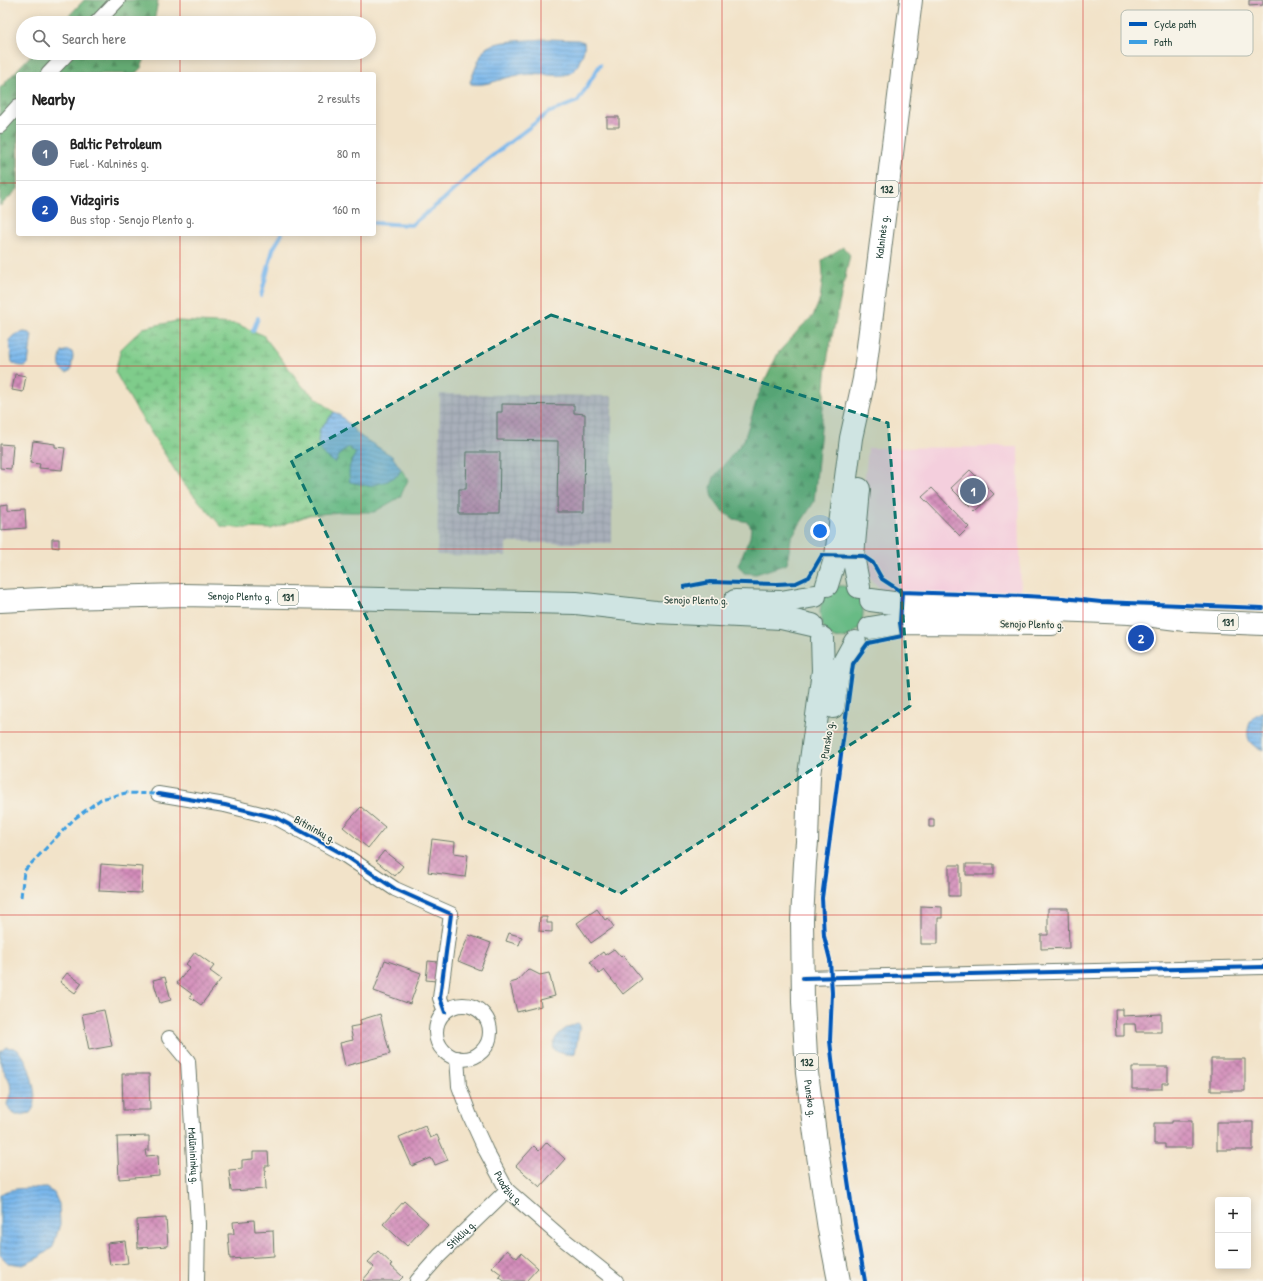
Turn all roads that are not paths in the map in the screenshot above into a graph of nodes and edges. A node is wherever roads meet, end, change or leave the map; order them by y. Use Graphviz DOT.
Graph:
graph roads {
  1 [pos="118,0"];
  2 [pos="911,0"];
  3 [pos="103,16"];
  4 [pos="61,60"];
  5 [pos="50,72"];
  6 [pos="16,108"];
  7 [pos="0,126"];
  8 [pos="864,379"];
  9 [pos="821,591"];
  10 [pos="865,593"];
  11 [pos="0,601"];
  12 [pos="576,603"];
  13 [pos="1193,621"];
  14 [pos="1263,624"];
  15 [pos="817,632"];
  16 [pos="863,635"];
  17 [pos="158,794"];
  18 [pos="807,842"];
  19 [pos="1263,967"];
  20 [pos="803,978"];
  21 [pos="445,1012"];
  22 [pos="169,1038"];
  23 [pos="457,1058"];
  24 [pos="507,1190"];
  25 [pos="197,1281"];
  26 [pos="417,1281"];
  27 [pos="616,1281"];
  28 [pos="839,1281"];
  1 -- 3 [label="street"];
  2 -- 8 [label="main road, Kalninės g. / 132"];
  4 -- 5 [label="street"];
  6 -- 7 [label="street"];
  8 -- 9 [label="main road, Kalninės g."];
  8 -- 10 [label="main road, Kalninės g."];
  9 -- 10 [label="main road"];
  9 -- 12 [label="main road, Senojo Plento g."];
  9 -- 15 [label="main road"];
  10 -- 13 [label="main road, Senojo Plento g."];
  10 -- 16 [label="main road"];
  11 -- 12 [label="main road, Senojo Plento g. / 131"];
  12 -- 15 [label="main road, Senojo Plento g."];
  13 -- 14 [label="main road, Senojo Plento g. / 131"];
  13 -- 16 [label="main road, Senojo Plento g."];
  15 -- 16 [label="main road"];
  15 -- 18 [label="main road, Punsko g."];
  16 -- 18 [label="main road, Punsko g."];
  17 -- 21 [label="street, Bitininkų g."];
  18 -- 20 [label="main road, Punsko g. / 132"];
  19 -- 20 [label="street"];
  20 -- 28 [label="main road, Punsko g. / 132"];
  21 -- 23 [label="street"];
  21 -- 23 [label="street"];
  22 -- 25 [label="street, Malūnininkų g."];
  23 -- 24 [label="street, Puodžių g."];
  24 -- 26 [label="street, Stiklių g."];
  24 -- 27 [label="street, Puodžių g."];
}
